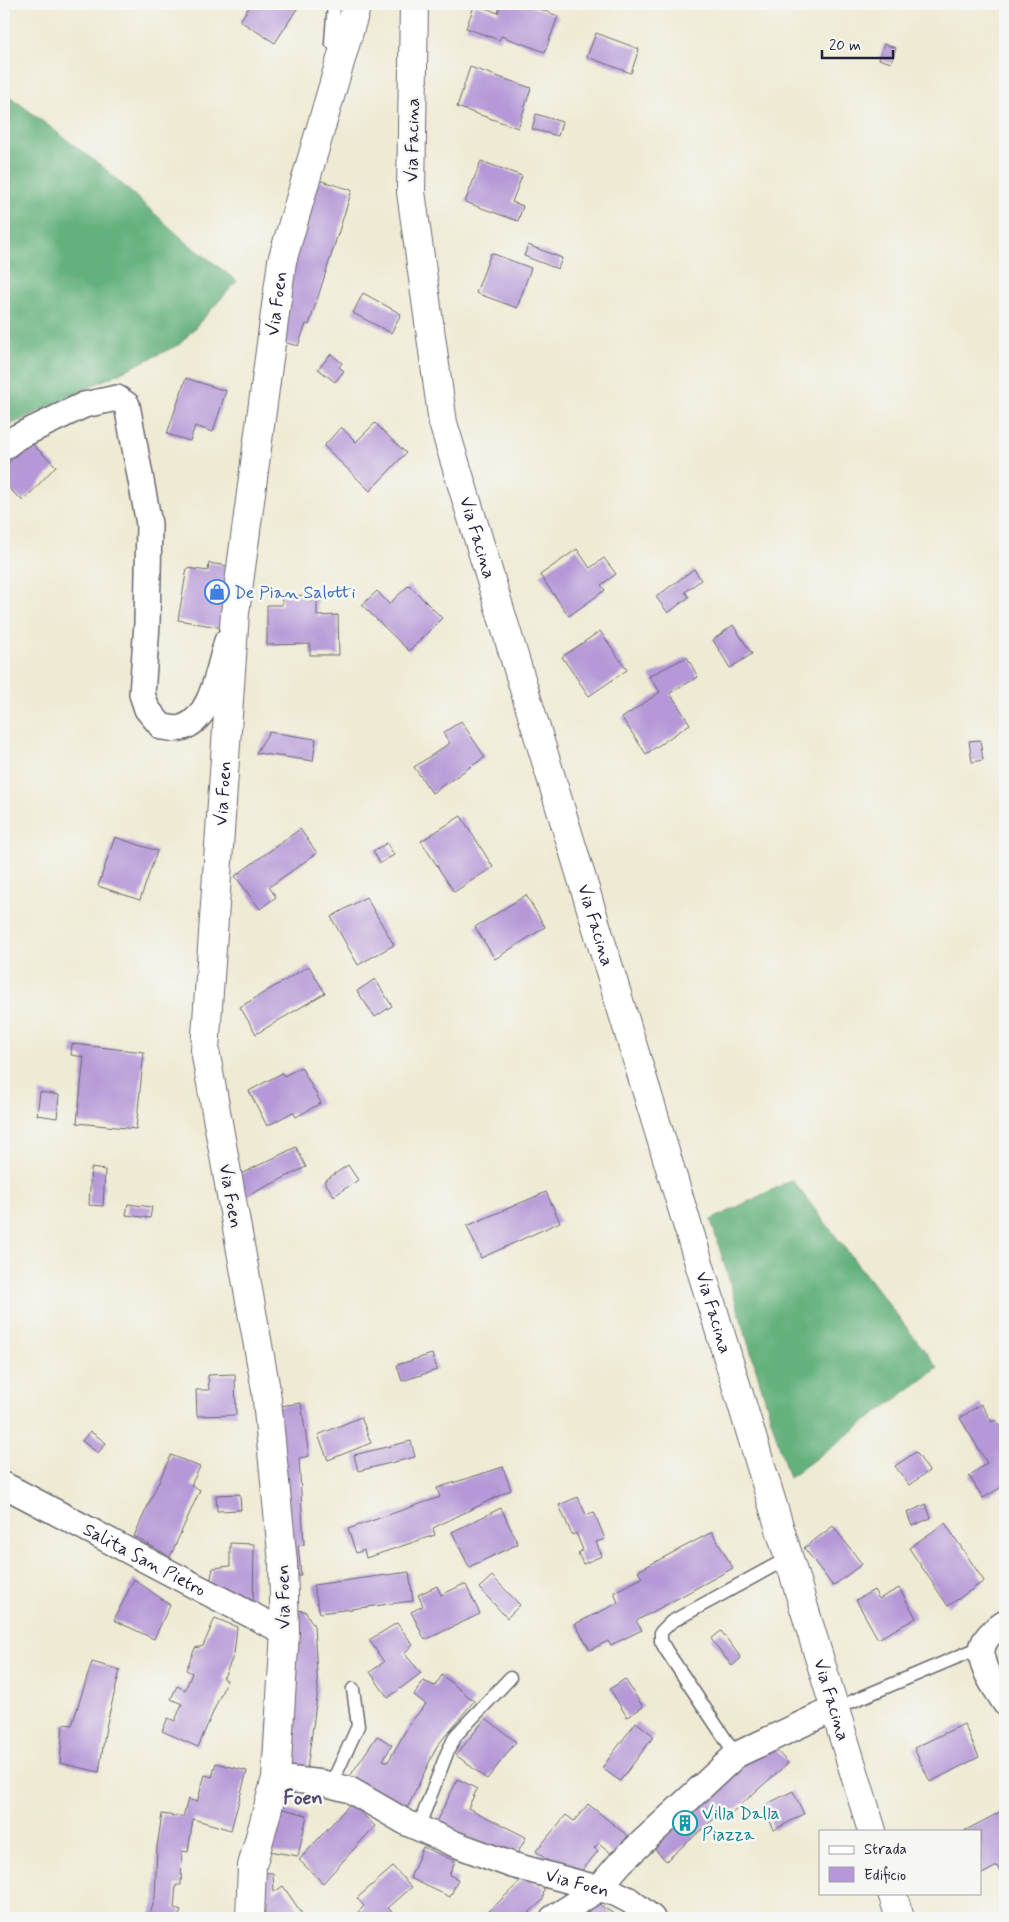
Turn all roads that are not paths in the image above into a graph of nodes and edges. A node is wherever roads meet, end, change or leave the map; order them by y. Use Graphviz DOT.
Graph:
graph roads {
  1 [pos="334,4"];
  2 [pos="357,4"];
  3 [pos="414,4"];
  4 [pos="343,53"];
  5 [pos="4,448"];
  6 [pos="235,613"];
  7 [pos="4,1485"];
  8 [pos="788,1558"];
  9 [pos="1005,1623"];
  10 [pos="284,1632"];
  11 [pos="981,1647"];
  12 [pos="510,1678"];
  13 [pos="353,1689"];
  14 [pos="1005,1704"];
  15 [pos="834,1709"];
  16 [pos="736,1755"];
  17 [pos="276,1778"];
  18 [pos="331,1785"];
  19 [pos="418,1828"];
  20 [pos="872,1830"];
  21 [pos="597,1890"];
  22 [pos="892,1894"];
  23 [pos="250,1918"];
  24 [pos="553,1918"];
  25 [pos="652,1918"];
  26 [pos="900,1918"];
  1 -- 4 [label="lane"];
  2 -- 4 [label="street, Via Foen"];
  3 -- 8 [label="street, Via Facina"];
  4 -- 6 [label="street, Via Foen"];
  5 -- 6 [label="street, Via Foen"];
  6 -- 10 [label="street, Via Foen"];
  7 -- 10 [label="street, Salita San Pietro"];
  8 -- 15 [label="street, Via Facina"];
  8 -- 16 [label="lane"];
  9 -- 11 [label="street"];
  10 -- 17 [label="street, Via Foen"];
  11 -- 14 [label="street"];
  11 -- 15 [label="lane"];
  12 -- 19 [label="lane"];
  13 -- 18 [label="lane"];
  15 -- 16 [label="street"];
  15 -- 20 [label="street, Via Facina"];
  16 -- 21 [label="street"];
  17 -- 18 [label="street, Via Foen"];
  17 -- 23 [label="street, Via Foen"];
  18 -- 19 [label="street, Via Foen"];
  19 -- 21 [label="street, Via Foen"];
  21 -- 24 [label="street"];
  21 -- 25 [label="street, Via Foen"];
  22 -- 26 [label="street"];
}
